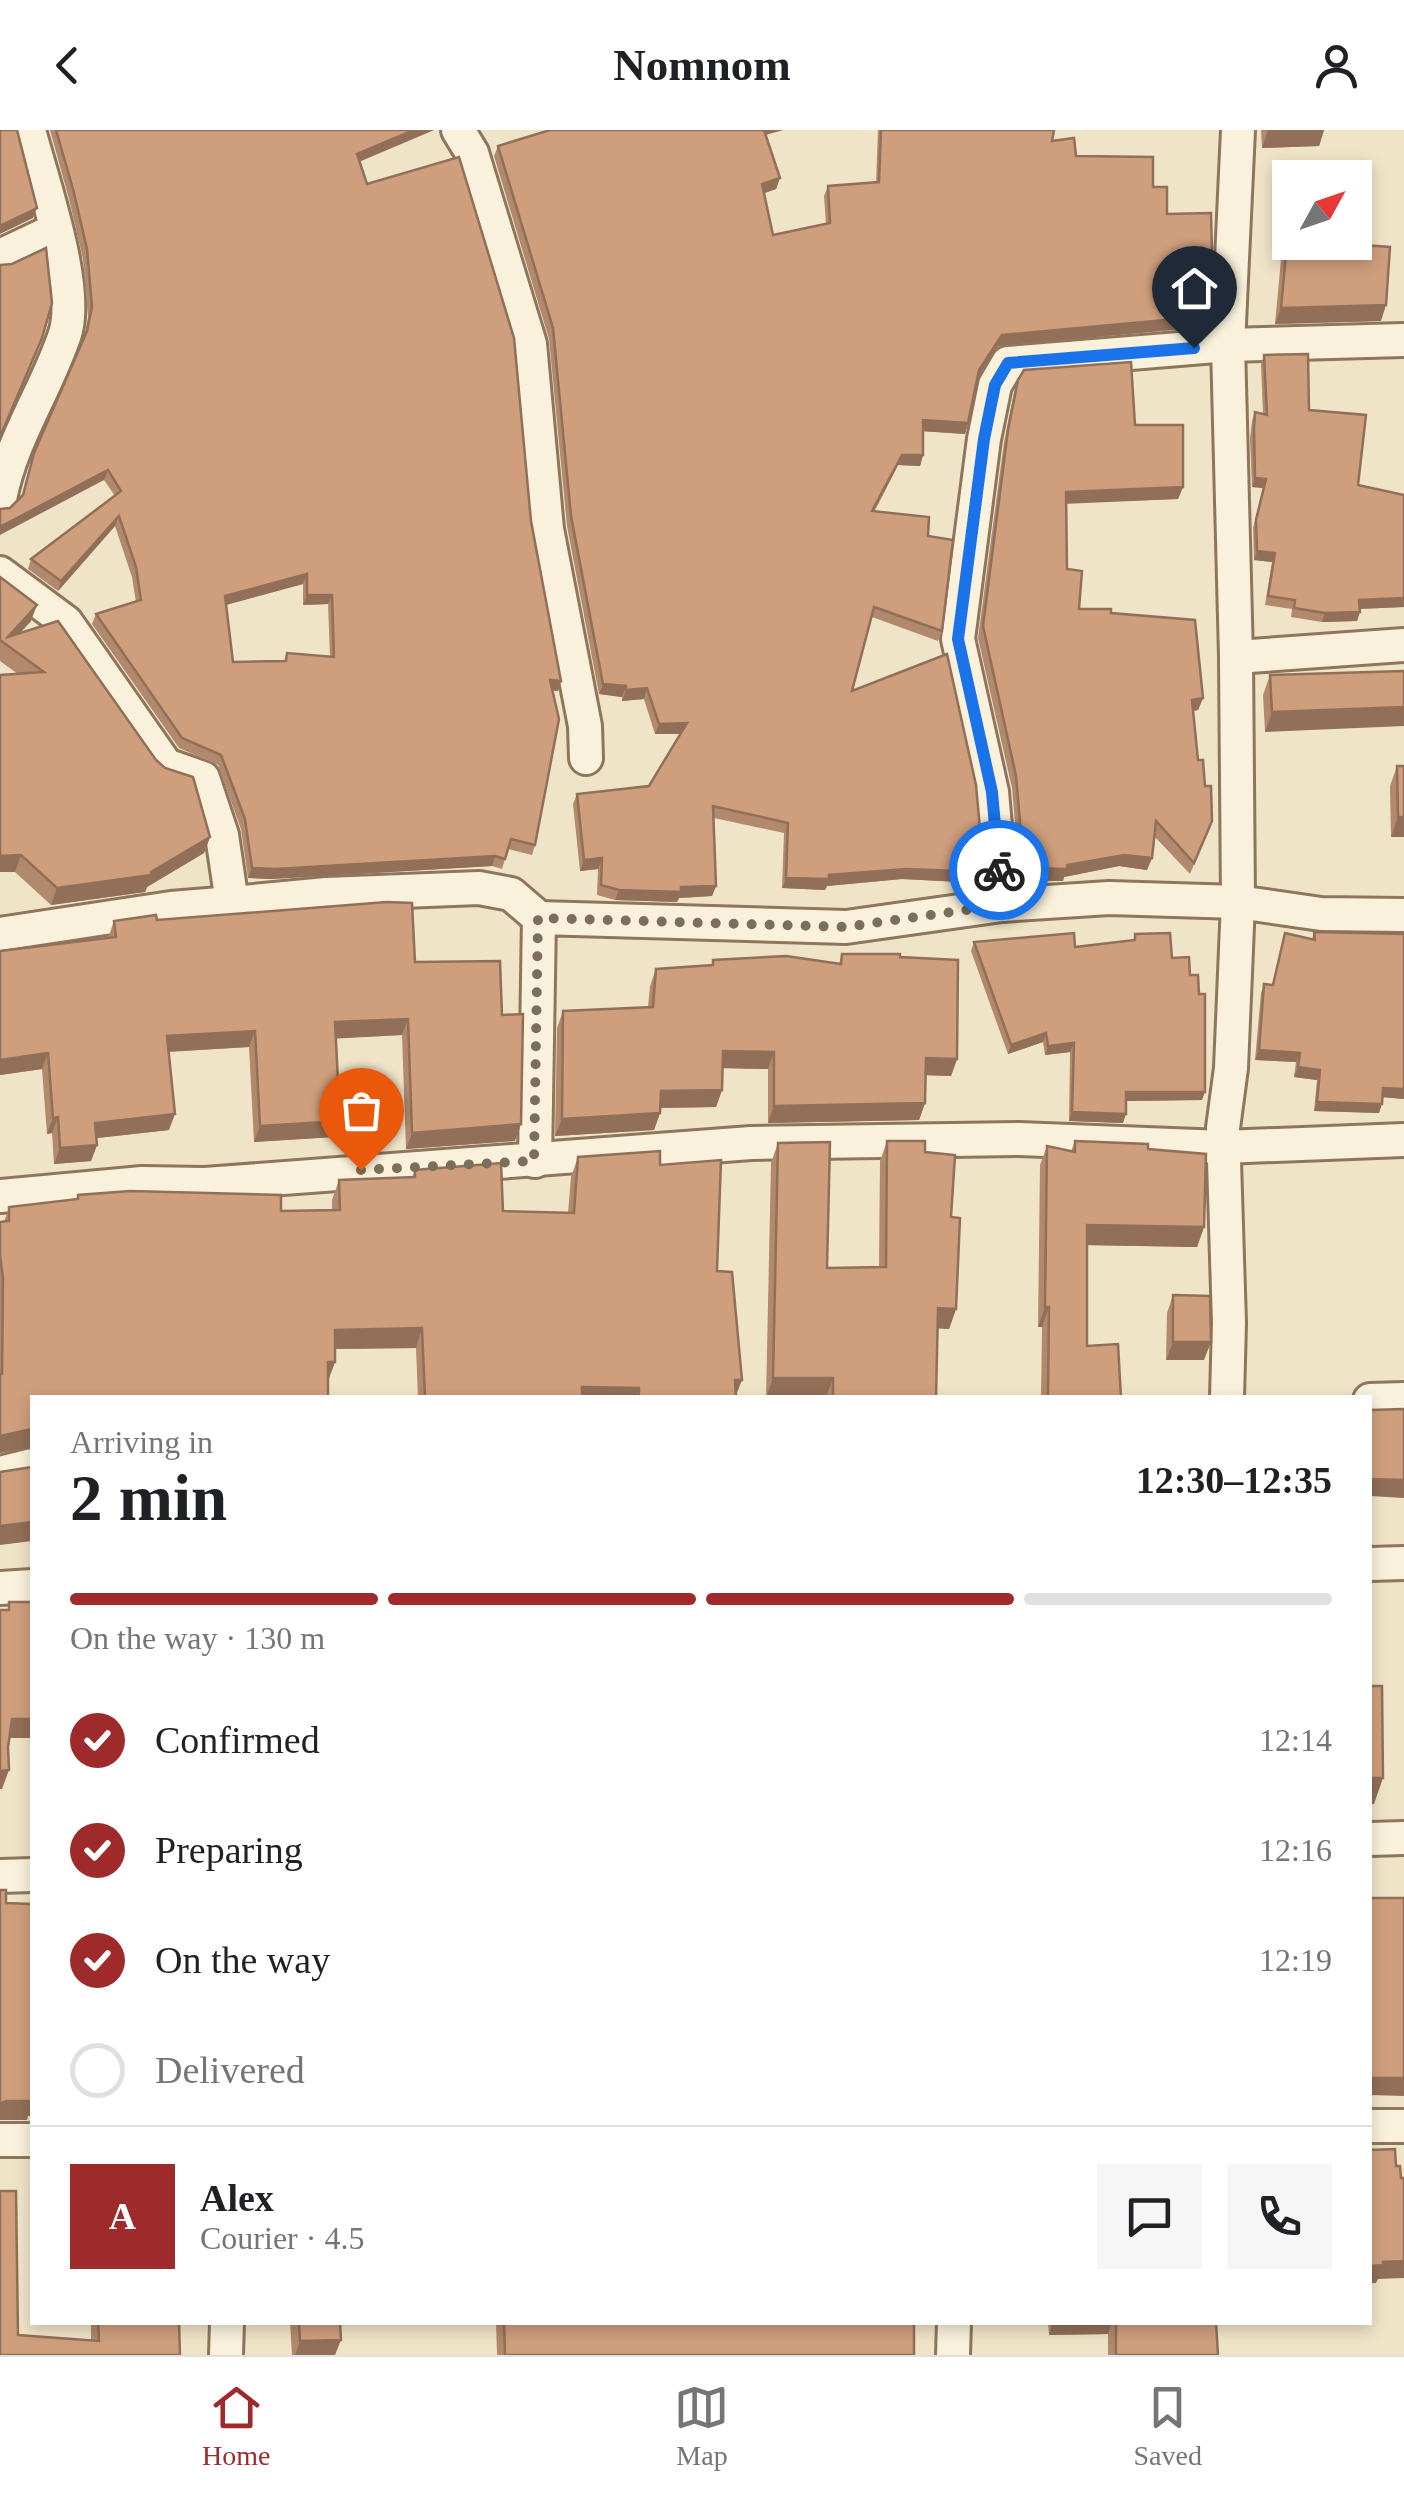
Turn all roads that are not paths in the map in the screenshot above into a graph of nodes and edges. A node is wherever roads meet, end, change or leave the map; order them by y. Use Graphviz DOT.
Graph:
graph roads {
  1 [pos="29,130"];
  2 [pos="458,130"];
  3 [pos="1238,130"];
  4 [pos="54,230"];
  5 [pos="0,256"];
  6 [pos="1404,340"];
  7 [pos="1228,345"];
  8 [pos="2,479"];
  9 [pos="0,573"];
  10 [pos="1404,645"];
  11 [pos="1236,657"];
  12 [pos="586,758"];
  13 [pos="1238,902"];
  14 [pos="232,903"];
  15 [pos="1002,905"];
  16 [pos="1404,914"];
  17 [pos="538,918"];
  18 [pos="0,934"];
  19 [pos="1404,1140"];
  20 [pos="1223,1147"];
  21 [pos="534,1161"];
  22 [pos="0,1196"];
  23 [pos="1227,1395"];
  24 [pos="1404,1398"];
  25 [pos="1372,1400"];
  26 [pos="30,1466"];
  27 [pos="0,1473"];
  28 [pos="1404,1563"];
  29 [pos="1372,1564"];
  30 [pos="30,1586"];
  31 [pos="0,1588"];
  32 [pos="1372,1838"];
  33 [pos="1404,1838"];
  34 [pos="30,1875"];
  35 [pos="0,1876"];
  36 [pos="1372,2126"];
  37 [pos="1404,2126"];
  38 [pos="0,2140"];
  39 [pos="30,2140"];
  40 [pos="227,2325"];
  41 [pos="954,2325"];
  42 [pos="226,2355"];
  43 [pos="953,2355"];
  1 -- 4 [label="street"];
  2 -- 12 [label="street"];
  3 -- 7 [label="street"];
  4 -- 5 [label="street"];
  4 -- 8 [label="street"];
  6 -- 7 [label="street"];
  7 -- 11 [label="street"];
  7 -- 15 [label="street"];
  9 -- 14 [label="street"];
  10 -- 11 [label="street"];
  11 -- 13 [label="street"];
  13 -- 15 [label="street"];
  13 -- 16 [label="street"];
  13 -- 20 [label="street"];
  14 -- 17 [label="street"];
  14 -- 18 [label="street"];
  15 -- 17 [label="street"];
  17 -- 21 [label="street"];
  19 -- 20 [label="street"];
  20 -- 21 [label="street"];
  20 -- 23 [label="street"];
  21 -- 22 [label="street"];
  24 -- 25 [label="street"];
  26 -- 27 [label="street"];
  28 -- 29 [label="street"];
  30 -- 31 [label="street"];
  32 -- 33 [label="street"];
  34 -- 35 [label="street"];
  36 -- 37 [label="street"];
  38 -- 39 [label="street"];
  40 -- 42 [label="street"];
  41 -- 43 [label="street"];
}
